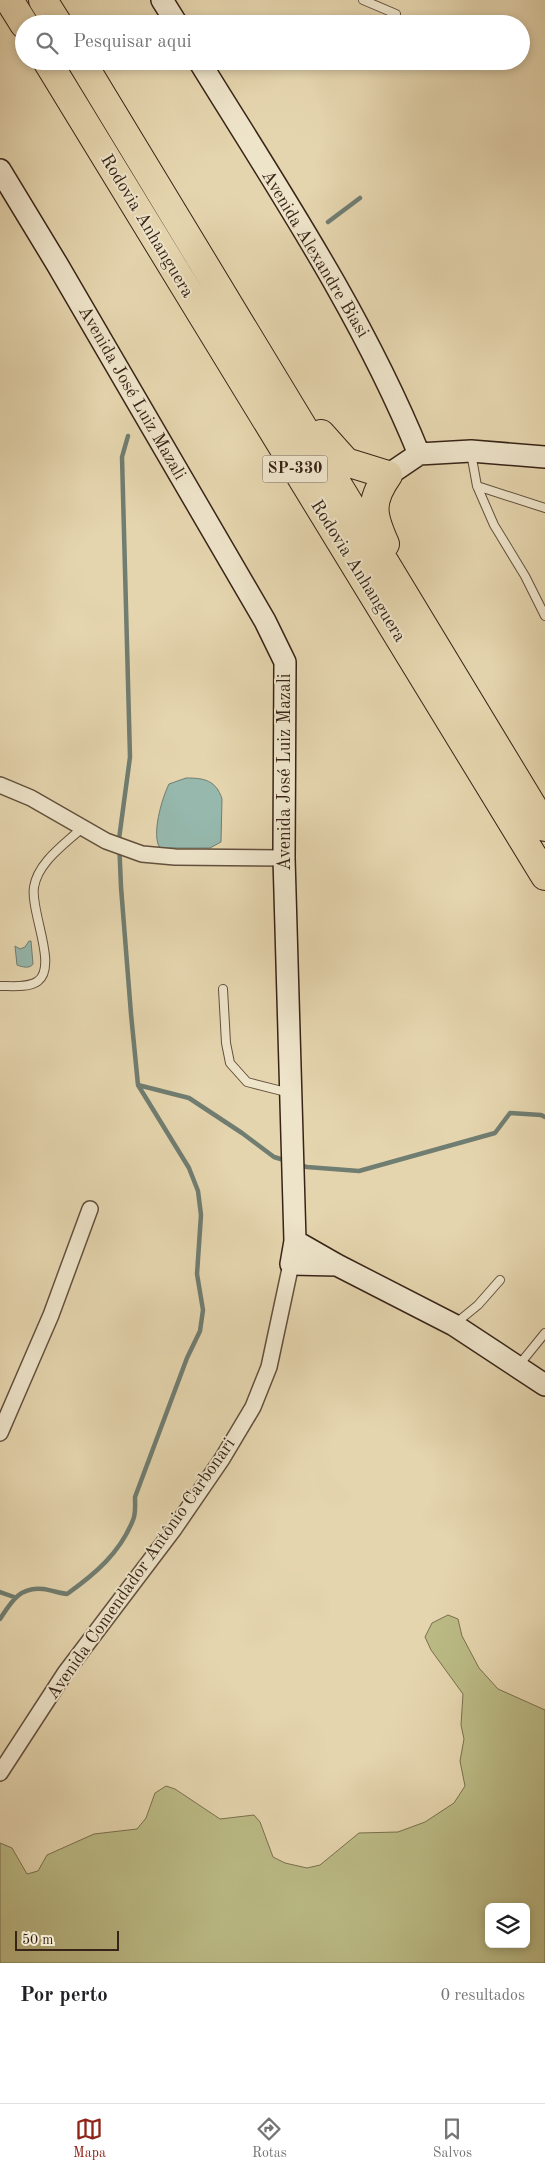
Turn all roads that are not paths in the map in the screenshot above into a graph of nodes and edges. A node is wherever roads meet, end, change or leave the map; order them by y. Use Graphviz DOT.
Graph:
graph roads {
  1 [pos="9,0"];
  2 [pos="43,0"];
  3 [pos="162,0"];
  4 [pos="363,0"];
  5 [pos="396,14"];
  6 [pos="18,15"];
  7 [pos="52,15"];
  8 [pos="171,15"];
  9 [pos="52,70"];
  10 [pos="86,70"];
  11 [pos="205,70"];
  12 [pos="0,170"];
  13 [pos="246,333"];
  14 [pos="471,451"];
  15 [pos="419,454"];
  16 [pos="545,457"];
  17 [pos="388,474"];
  18 [pos="477,486"];
  19 [pos="545,508"];
  20 [pos="545,616"];
  21 [pos="424,626"];
  22 [pos="0,785"];
  23 [pos="545,827"];
  24 [pos="82,828"];
  25 [pos="284,858"];
  26 [pos="545,876"];
  27 [pos="0,986"];
  28 [pos="222,989"];
  29 [pos="292,1093"];
  30 [pos="90,1209"];
  31 [pos="295,1241"];
  32 [pos="291,1264"];
  33 [pos="337,1265"];
  34 [pos="500,1280"];
  35 [pos="454,1324"];
  36 [pos="545,1333"];
  37 [pos="518,1367"];
  38 [pos="544,1381"];
  39 [pos="0,1433"];
  40 [pos="0,1773"];
  1 -- 6 [label="highway"];
  2 -- 7 [label="highway"];
  3 -- 8 [label="main road"];
  4 -- 5 [label="lane"];
  9 -- 26 [label="highway, Rodovia Anhanguera / SP-330"];
  10 -- 13 [label="highway, Rodovia Anhanguera / SP-330"];
  11 -- 15 [label="main road, Avenida Alexandre Biasi"];
  12 -- 25 [label="main road, Avenida José Luiz Mazali"];
  13 -- 17 [label="highway"];
  13 -- 21 [label="highway, Rodovia Anhanguera / SP-330"];
  14 -- 15 [label="main road"];
  14 -- 16 [label="main road"];
  14 -- 18 [label="lane"];
  15 -- 17 [label="main road"];
  17 -- 21 [label="highway"];
  18 -- 19 [label="lane"];
  18 -- 20 [label="lane"];
  21 -- 23 [label="highway, Rodovia Anhanguera / SP-330"];
  22 -- 24 [label="street"];
  24 -- 25 [label="street"];
  24 -- 27 [label="lane"];
  25 -- 29 [label="main road, Avenida José Luiz Mazali"];
  28 -- 29 [label="lane"];
  29 -- 31 [label="main road, Avenida José Luiz Mazali"];
  30 -- 39 [label="street"];
  31 -- 32 [label="main road, Avenida Comendador Antônio Carbonari"];
  31 -- 33 [label="main road"];
  32 -- 33 [label="main road"];
  32 -- 40 [label="street, Avenida Comendador Antônio Carbonari"];
  33 -- 35 [label="main road"];
  34 -- 35 [label="lane"];
  35 -- 37 [label="main road"];
  36 -- 37 [label="lane"];
  37 -- 38 [label="main road"];
}
